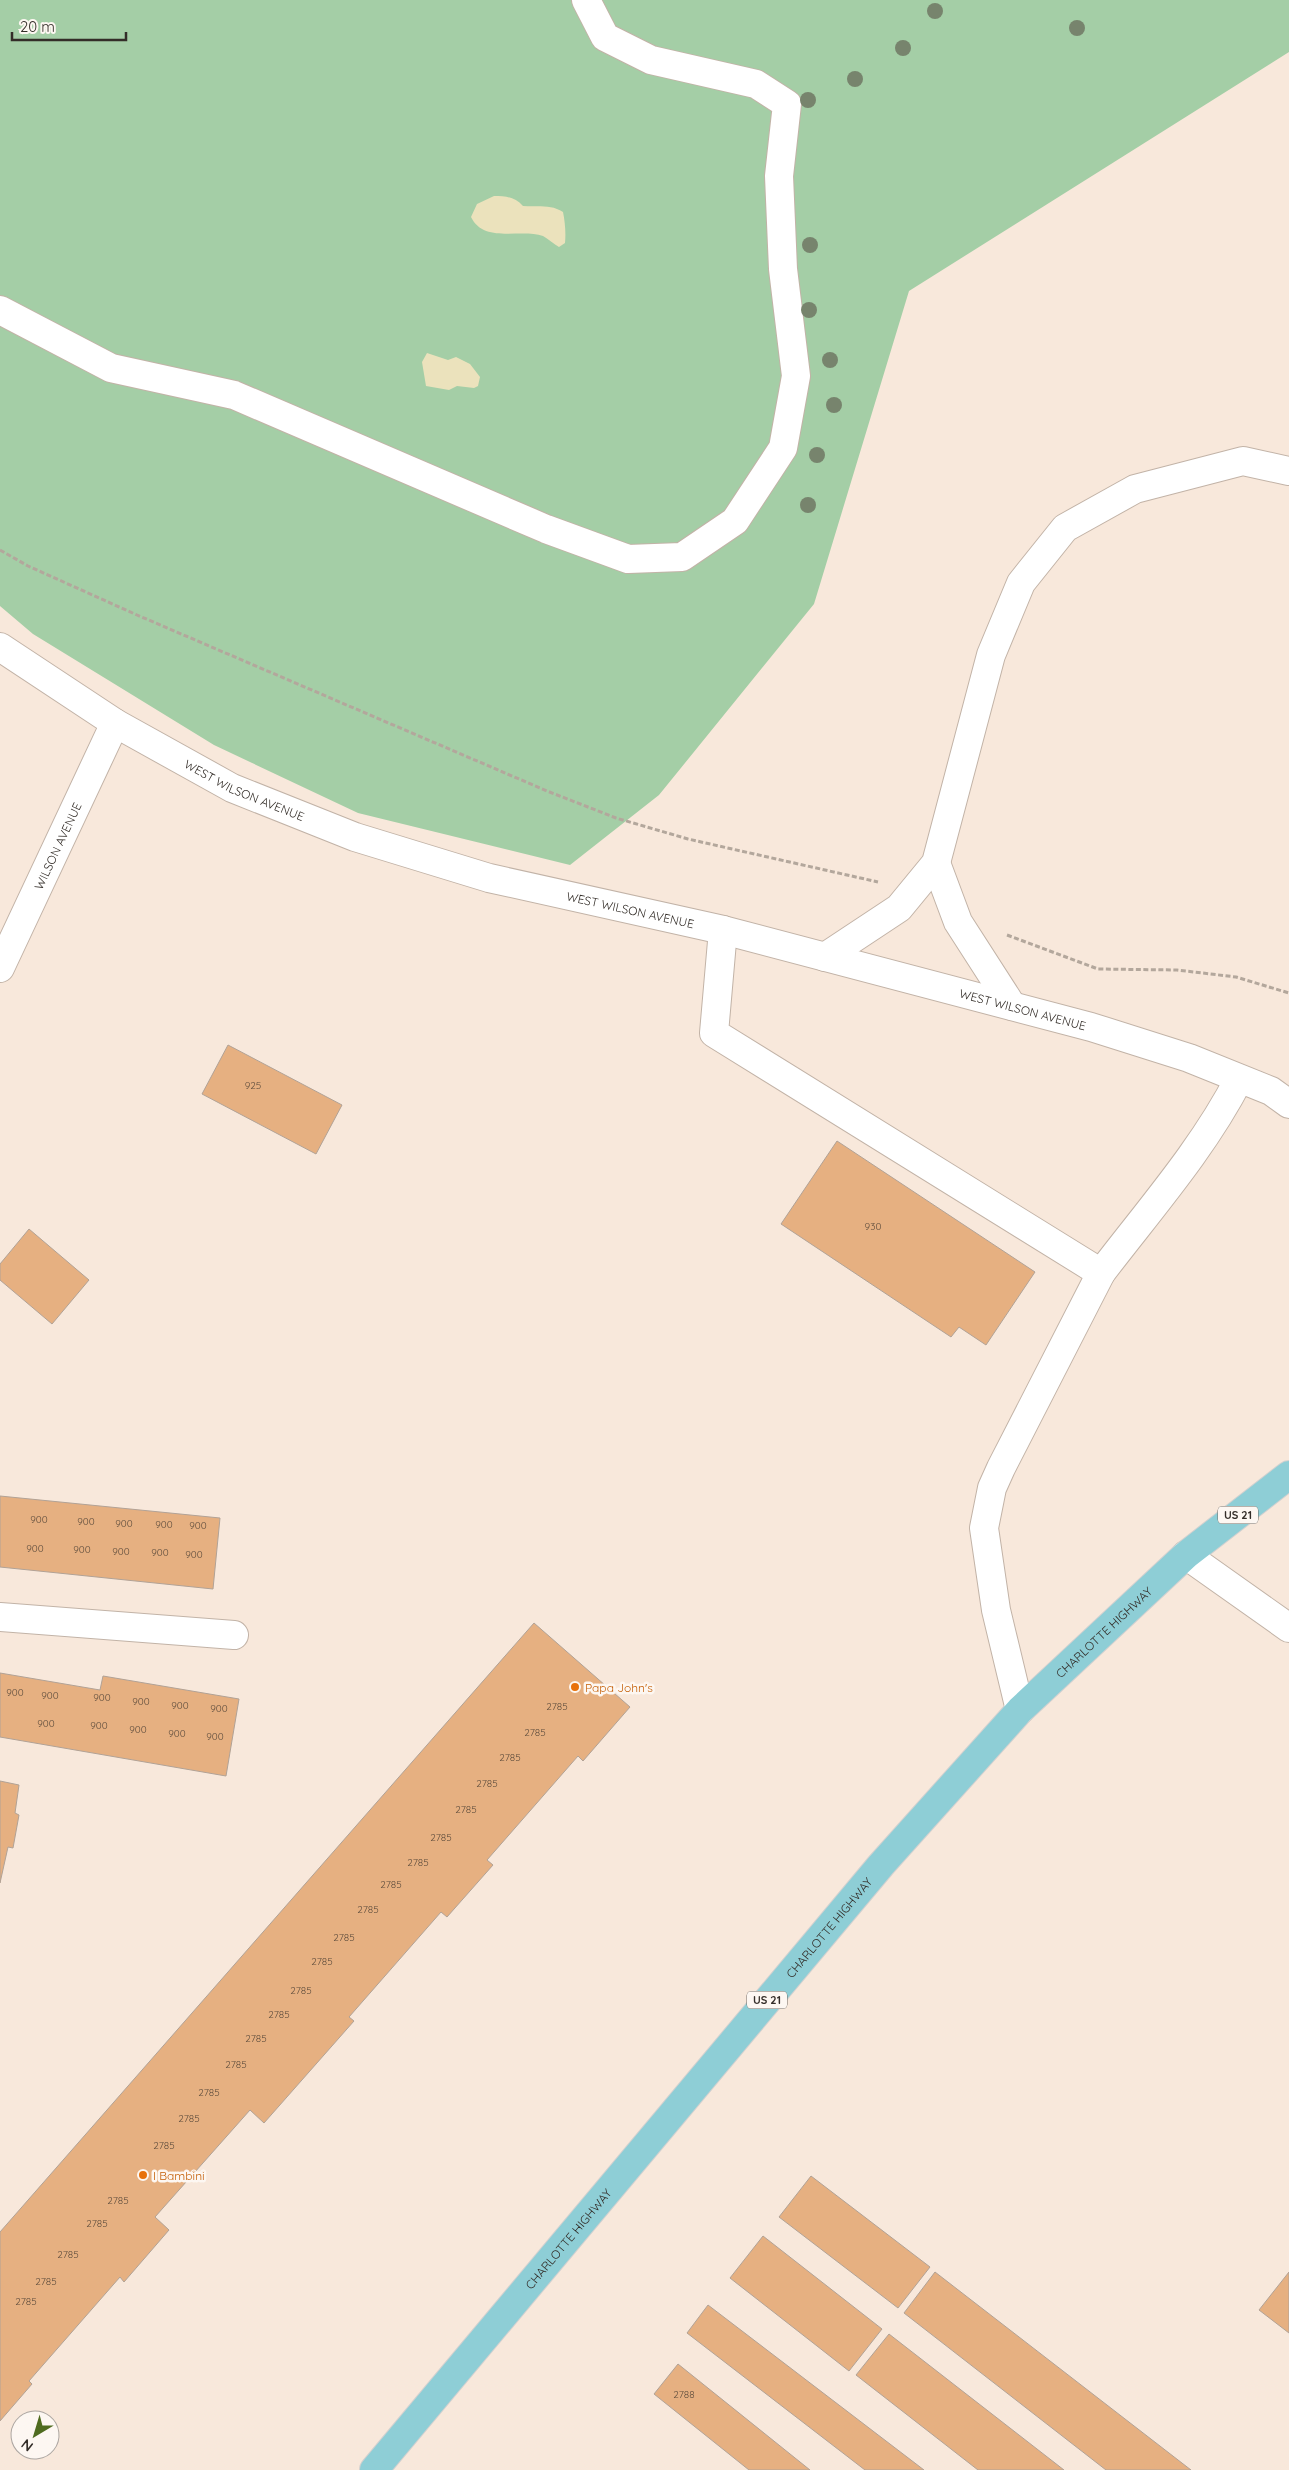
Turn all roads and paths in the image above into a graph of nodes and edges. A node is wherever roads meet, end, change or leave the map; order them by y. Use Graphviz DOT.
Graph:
graph roads {
  1 [pos="586,0"];
  2 [pos="0,310"];
  3 [pos="1289,471"];
  4 [pos="0,550"];
  5 [pos="0,647"];
  6 [pos="114,723"];
  7 [pos="936,863"];
  8 [pos="882,884"];
  9 [pos="723,930"];
  10 [pos="1005,934"];
  11 [pos="826,957"];
  12 [pos="0,968"];
  13 [pos="1289,993"];
  14 [pos="1012,1006"];
  15 [pos="1239,1078"];
  16 [pos="1289,1104"];
  17 [pos="1101,1273"];
  18 [pos="1289,1475"];
  19 [pos="1186,1555"];
  20 [pos="0,1617"];
  21 [pos="1289,1628"];
  22 [pos="234,1635"];
  23 [pos="1020,1710"];
  24 [pos="374,2470"];
  1 -- 2 [label="street"];
  3 -- 7 [label="street"];
  4 -- 8 [label="path"];
  5 -- 6 [label="street, WEST WILSON AVENUE"];
  6 -- 9 [label="street, WEST WILSON AVENUE"];
  6 -- 12 [label="street, WILSON AVENUE"];
  7 -- 11 [label="street"];
  7 -- 14 [label="street"];
  9 -- 11 [label="street, WEST WILSON AVENUE"];
  9 -- 17 [label="street"];
  10 -- 13 [label="path"];
  11 -- 14 [label="street, WEST WILSON AVENUE"];
  14 -- 15 [label="street, WEST WILSON AVENUE"];
  15 -- 16 [label="street, WEST WILSON AVENUE"];
  15 -- 17 [label="street"];
  17 -- 23 [label="street"];
  18 -- 19 [label="main road, CHARLOTTE HIGHWAY / US 21"];
  19 -- 21 [label="street"];
  19 -- 23 [label="main road, CHARLOTTE HIGHWAY / US 21"];
  20 -- 22 [label="street"];
  23 -- 24 [label="main road, CHARLOTTE HIGHWAY / US 21"];
}
